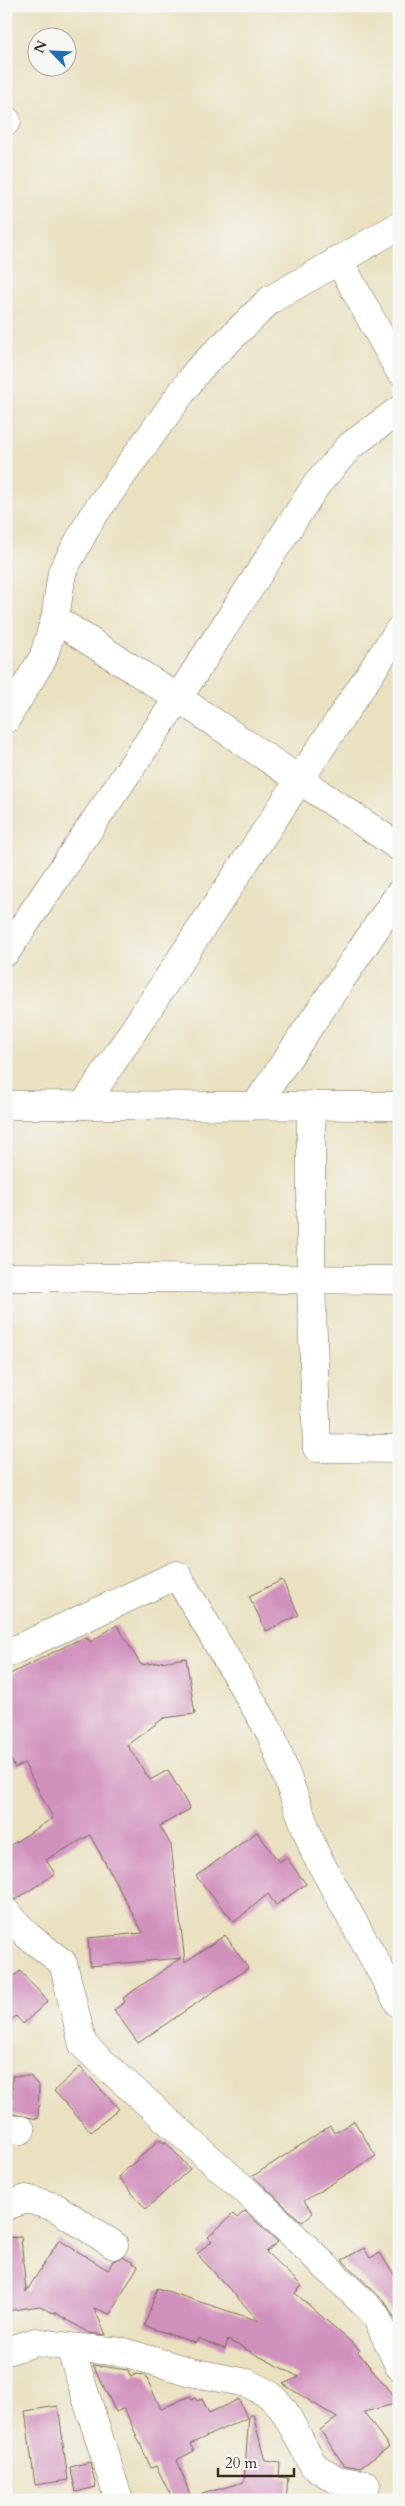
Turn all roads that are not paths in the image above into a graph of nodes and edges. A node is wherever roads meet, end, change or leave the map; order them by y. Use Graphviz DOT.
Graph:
graph roads {
  1 [pos="399,226"];
  2 [pos="338,259"];
  3 [pos="399,370"];
  4 [pos="399,410"];
  5 [pos="55,619"];
  6 [pos="399,630"];
  7 [pos="178,698"];
  8 [pos="6,719"];
  9 [pos="298,780"];
  10 [pos="399,847"];
  11 [pos="399,894"];
  12 [pos="6,952"];
  13 [pos="6,1105"];
  14 [pos="84,1105"];
  15 [pos="256,1105"];
  16 [pos="311,1106"];
  17 [pos="399,1106"];
  18 [pos="6,1277"];
  19 [pos="399,1280"];
  20 [pos="310,1281"];
  21 [pos="399,1449"];
  22 [pos="6,1654"];
  23 [pos="6,1912"];
  24 [pos="399,2004"];
  25 [pos="6,2206"];
  26 [pos="114,2245"];
  27 [pos="70,2347"];
  28 [pos="6,2351"];
  29 [pos="398,2359"];
  30 [pos="366,2485"];
  31 [pos="119,2500"];
  1 -- 2 [label="street"];
  2 -- 3 [label="street"];
  2 -- 5 [label="street"];
  4 -- 7 [label="street"];
  5 -- 7 [label="street"];
  5 -- 8 [label="street"];
  6 -- 9 [label="street"];
  7 -- 9 [label="street"];
  7 -- 12 [label="street"];
  9 -- 10 [label="street"];
  9 -- 14 [label="street"];
  11 -- 15 [label="street"];
  13 -- 14 [label="street"];
  14 -- 15 [label="street"];
  15 -- 16 [label="street"];
  16 -- 17 [label="street"];
  16 -- 20 [label="street"];
  18 -- 20 [label="street"];
  19 -- 20 [label="street"];
  20 -- 21 [label="street"];
  22 -- 24 [label="street"];
  23 -- 29 [label="street"];
  25 -- 26 [label="street"];
  27 -- 28 [label="street"];
  27 -- 30 [label="street"];
  27 -- 31 [label="street"];
}
